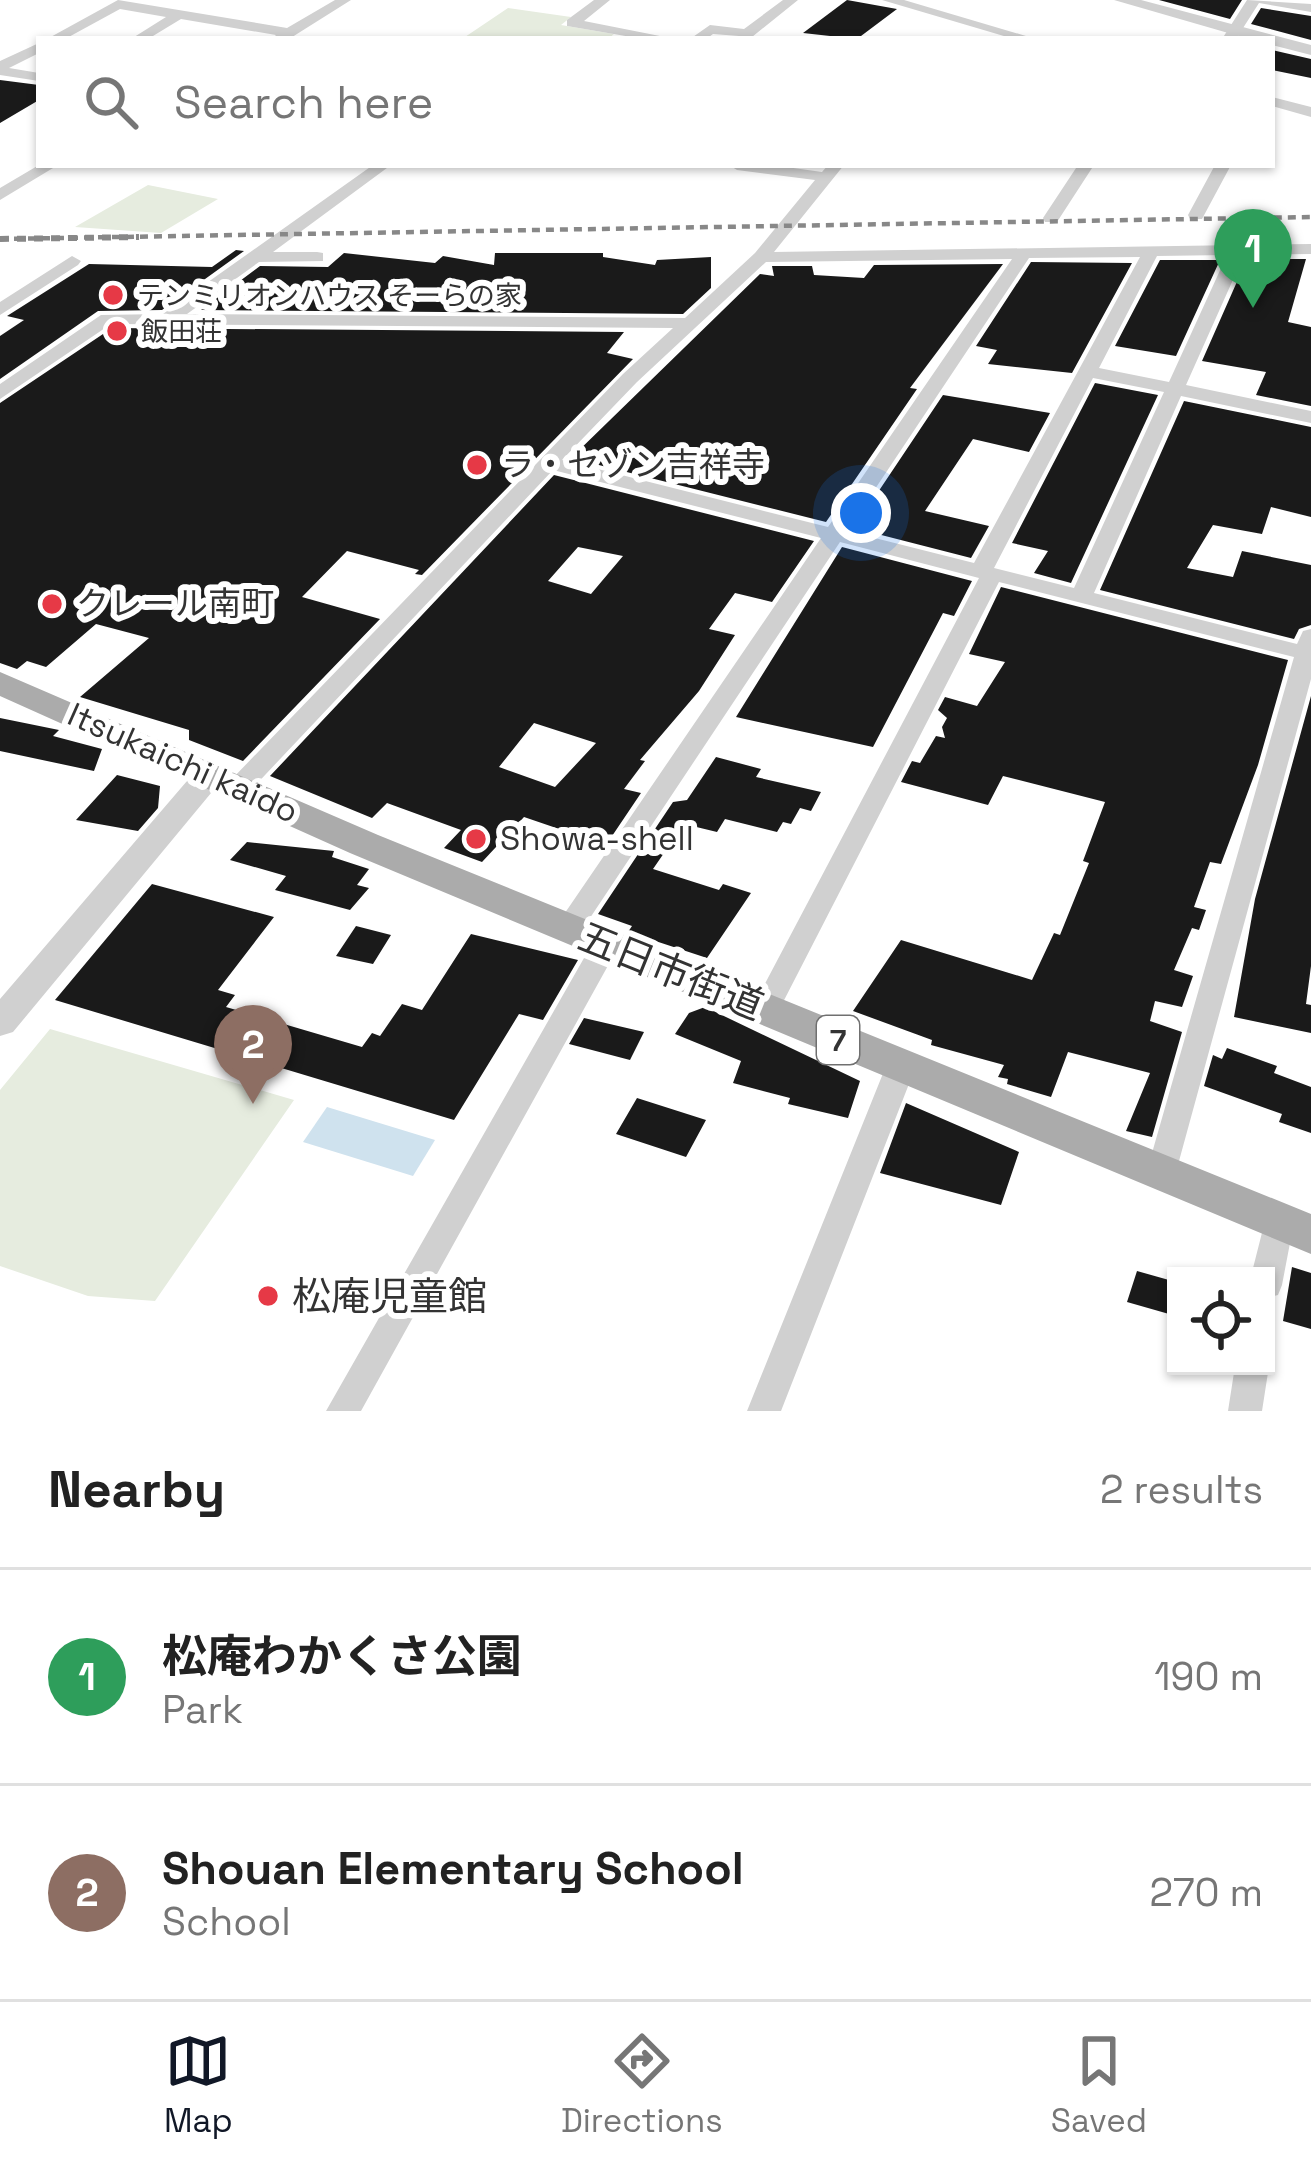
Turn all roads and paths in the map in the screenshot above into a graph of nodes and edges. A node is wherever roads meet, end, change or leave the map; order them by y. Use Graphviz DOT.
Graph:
graph roads {
  1 [pos="344,0"];
  2 [pos="603,0"];
  3 [pos="791,0"];
  4 [pos="889,0"];
  5 [pos="1124,0"];
  6 [pos="1258,0"];
  7 [pos="123,3"];
  8 [pos="915,3"];
  9 [pos="1311,8"];
  10 [pos="179,15"];
  11 [pos="970,23"];
  12 [pos="1233,35"];
  13 [pos="60,36"];
  14 [pos="143,36"];
  15 [pos="284,36"];
  16 [pos="650,36"];
  17 [pos="701,36"];
  18 [pos="958,36"];
  19 [pos="1018,36"];
  20 [pos="1275,40"];
  21 [pos="36,49"];
  22 [pos="1311,50"];
  23 [pos="0,69"];
  24 [pos="36,76"];
  25 [pos="1275,102"];
  26 [pos="1311,112"];
  27 [pos="45,168"];
  28 [pos="379,168"];
  29 [pos="784,168"];
  30 [pos="1084,168"];
  31 [pos="1221,168"];
  32 [pos="831,171"];
  33 [pos="0,194"];
  34 [pos="1196,214"];
  35 [pos="1051,218"];
  36 [pos="1311,249"];
  37 [pos="1238,250"];
  38 [pos="1151,252"];
  39 [pos="1024,253"];
  40 [pos="255,257"];
  41 [pos="317,257"];
  42 [pos="761,257"];
  43 [pos="72,261"];
  44 [pos="0,310"];
  45 [pos="168,319"];
  46 [pos="684,323"];
  47 [pos="1088,371"];
  48 [pos="1175,389"];
  49 [pos="0,393"];
  50 [pos="1311,417"];
  51 [pos="552,464"];
  52 [pos="834,534"];
  53 [pos="986,573"];
  54 [pos="1081,596"];
  55 [pos="1309,648"];
  56 [pos="0,683"];
  57 [pos="224,781"];
  58 [pos="587,936"];
  59 [pos="765,1010"];
  60 [pos="0,1023"];
  61 [pos="901,1066"];
  62 [pos="1162,1174"];
  63 [pos="1294,1228"];
  64 [pos="1275,1267"];
  65 [pos="1251,1375"];
  66 [pos="344,1411"];
  67 [pos="764,1411"];
  68 [pos="1245,1411"];
  1 -- 15 [label="street"];
  2 -- 16 [label="street"];
  3 -- 17 [label="street"];
  4 -- 8 [label="street"];
  5 -- 12 [label="street"];
  6 -- 9 [label="street"];
  6 -- 12 [label="street"];
  7 -- 10 [label="street"];
  7 -- 13 [label="street"];
  8 -- 11 [label="street"];
  10 -- 14 [label="street"];
  10 -- 15 [label="street"];
  11 -- 18 [label="street"];
  11 -- 19 [label="street"];
  20 -- 22 [label="street"];
  21 -- 23 [label="street"];
  23 -- 24 [label="street"];
  25 -- 26 [label="street"];
  27 -- 33 [label="street"];
  28 -- 40 [label="street"];
  29 -- 32 [label="street"];
  30 -- 35 [label="street"];
  31 -- 34 [label="street"];
  32 -- 42 [label="street"];
  36 -- 37 [label="street"];
  37 -- 38 [label="street"];
  37 -- 48 [label="street"];
  38 -- 39 [label="street"];
  38 -- 47 [label="street"];
  39 -- 42 [label="street"];
  39 -- 52 [label="street"];
  40 -- 41 [label="street"];
  40 -- 45 [label="street"];
  42 -- 46 [label="street"];
  43 -- 44 [label="street"];
  45 -- 46 [label="street"];
  45 -- 49 [label="street"];
  46 -- 51 [label="street"];
  47 -- 48 [label="street"];
  47 -- 53 [label="street"];
  48 -- 50 [label="street"];
  48 -- 54 [label="street"];
  51 -- 52 [label="street"];
  51 -- 57 [label="street"];
  52 -- 53 [label="street"];
  52 -- 58 [label="street"];
  53 -- 54 [label="street"];
  53 -- 59 [label="street"];
  54 -- 55 [label="street"];
  55 -- 62 [label="street"];
  56 -- 57 [label="main road, Itsukaichi kaido / 7"];
  57 -- 58 [label="main road, 五日市街道 / 7"];
  57 -- 60 [label="street"];
  58 -- 59 [label="main road, 五日市街道 / 7"];
  58 -- 66 [label="street"];
  59 -- 61 [label="main road, 五日市街道 / 7"];
  61 -- 62 [label="main road, 五日市街道 / 7"];
  61 -- 67 [label="street"];
  62 -- 63 [label="main road, 五日市街道 / 7"];
  63 -- 64 [label="street"];
  65 -- 68 [label="street"];
}
